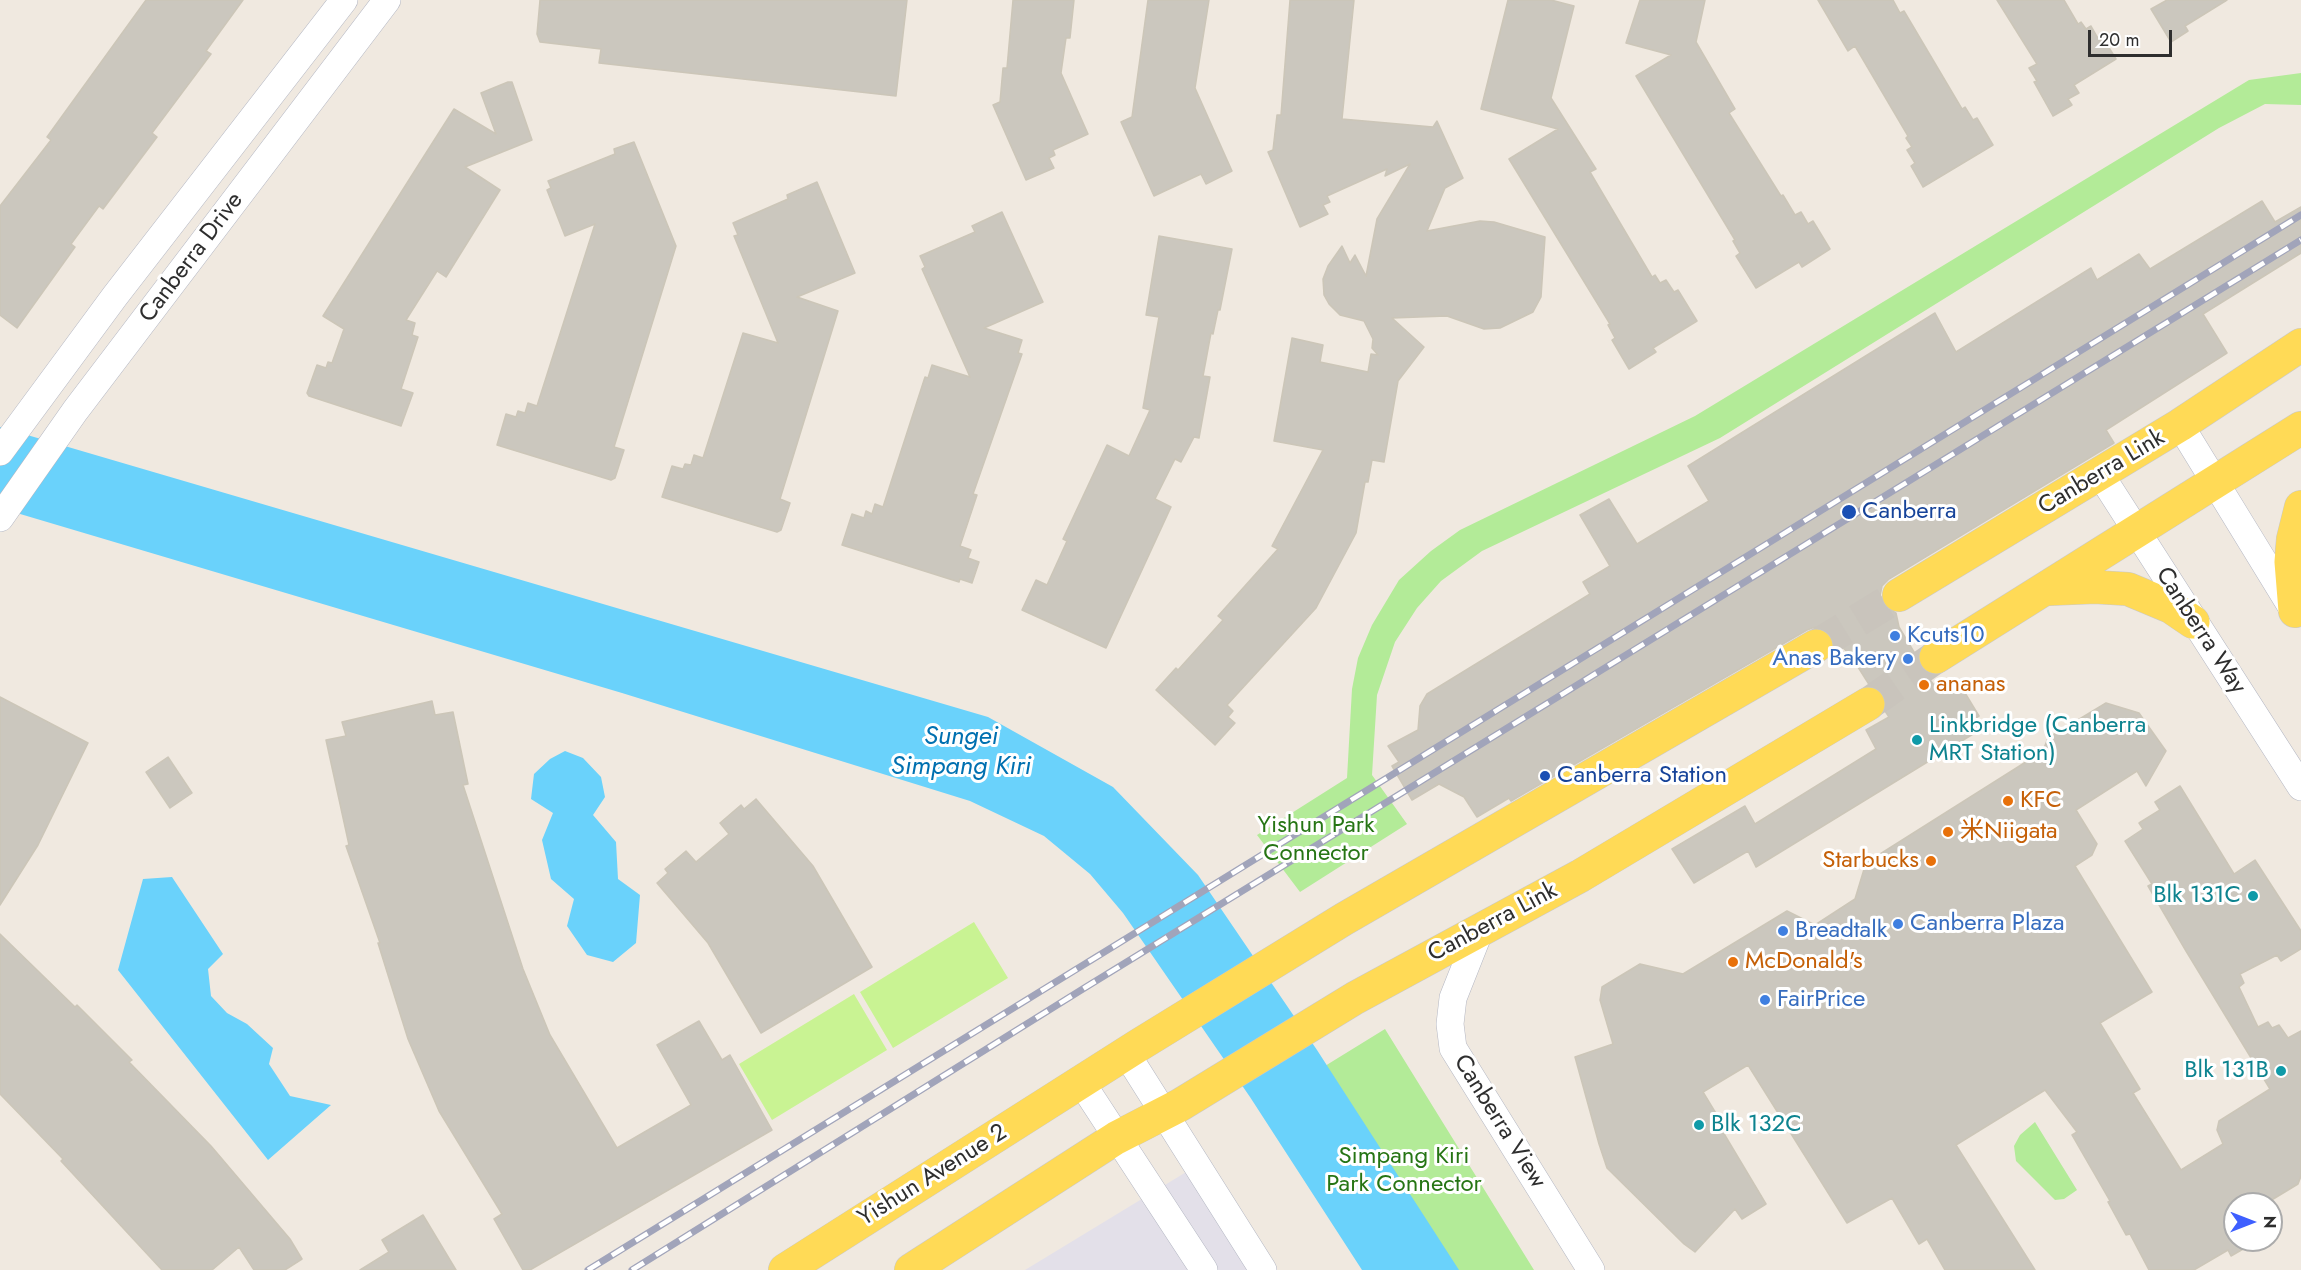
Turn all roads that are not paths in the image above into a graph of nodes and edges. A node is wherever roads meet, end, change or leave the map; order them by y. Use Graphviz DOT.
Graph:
graph roads {
  1 [pos="344,0"];
  2 [pos="387,0"];
  3 [pos="2301,345"];
  4 [pos="2180,425"];
  5 [pos="2301,428"];
  6 [pos="0,452"];
  7 [pos="2100,474"];
  8 [pos="2215,481"];
  9 [pos="2301,507"];
  10 [pos="0,518"];
  11 [pos="2136,531"];
  12 [pos="2047,589"];
  13 [pos="1899,595"];
  14 [pos="2298,616"];
  15 [pos="2193,622"];
  16 [pos="1816,646"];
  17 [pos="1936,657"];
  18 [pos="1868,704"];
  19 [pos="2301,787"];
  20 [pos="1480,930"];
  21 [pos="1132,1049"];
  22 [pos="1081,1082"];
  23 [pos="1172,1109"];
  24 [pos="1116,1138"];
  25 [pos="785,1270"];
  26 [pos="911,1270"];
  27 [pos="1204,1270"];
  28 [pos="1263,1270"];
  29 [pos="1591,1270"];
  1 -- 6 [label="street, Canberra Drive"];
  2 -- 10 [label="street, Canberra Drive"];
  3 -- 4 [label="main road, Canberra Link"];
  4 -- 7 [label="main road, Canberra Link"];
  4 -- 8 [label="street"];
  5 -- 8 [label="main road"];
  7 -- 11 [label="street, Canberra Way"];
  7 -- 13 [label="main road, Canberra Link"];
  8 -- 11 [label="main road"];
  8 -- 14 [label="street"];
  9 -- 14 [label="main road"];
  11 -- 12 [label="main road"];
  11 -- 15 [label="street, Canberra Way"];
  12 -- 15 [label="main road"];
  12 -- 17 [label="main road"];
  15 -- 19 [label="street, Canberra Way"];
  16 -- 21 [label="main road"];
  18 -- 20 [label="main road, Canberra Link"];
  20 -- 23 [label="main road, Canberra Link"];
  20 -- 29 [label="street, Canberra View"];
  21 -- 22 [label="main road"];
  21 -- 23 [label="street"];
  22 -- 24 [label="street"];
  22 -- 25 [label="main road, Yishun Avenue 2"];
  23 -- 24 [label="main road, Canberra Link"];
  23 -- 28 [label="street"];
  24 -- 26 [label="main road"];
  24 -- 27 [label="street"];
}
